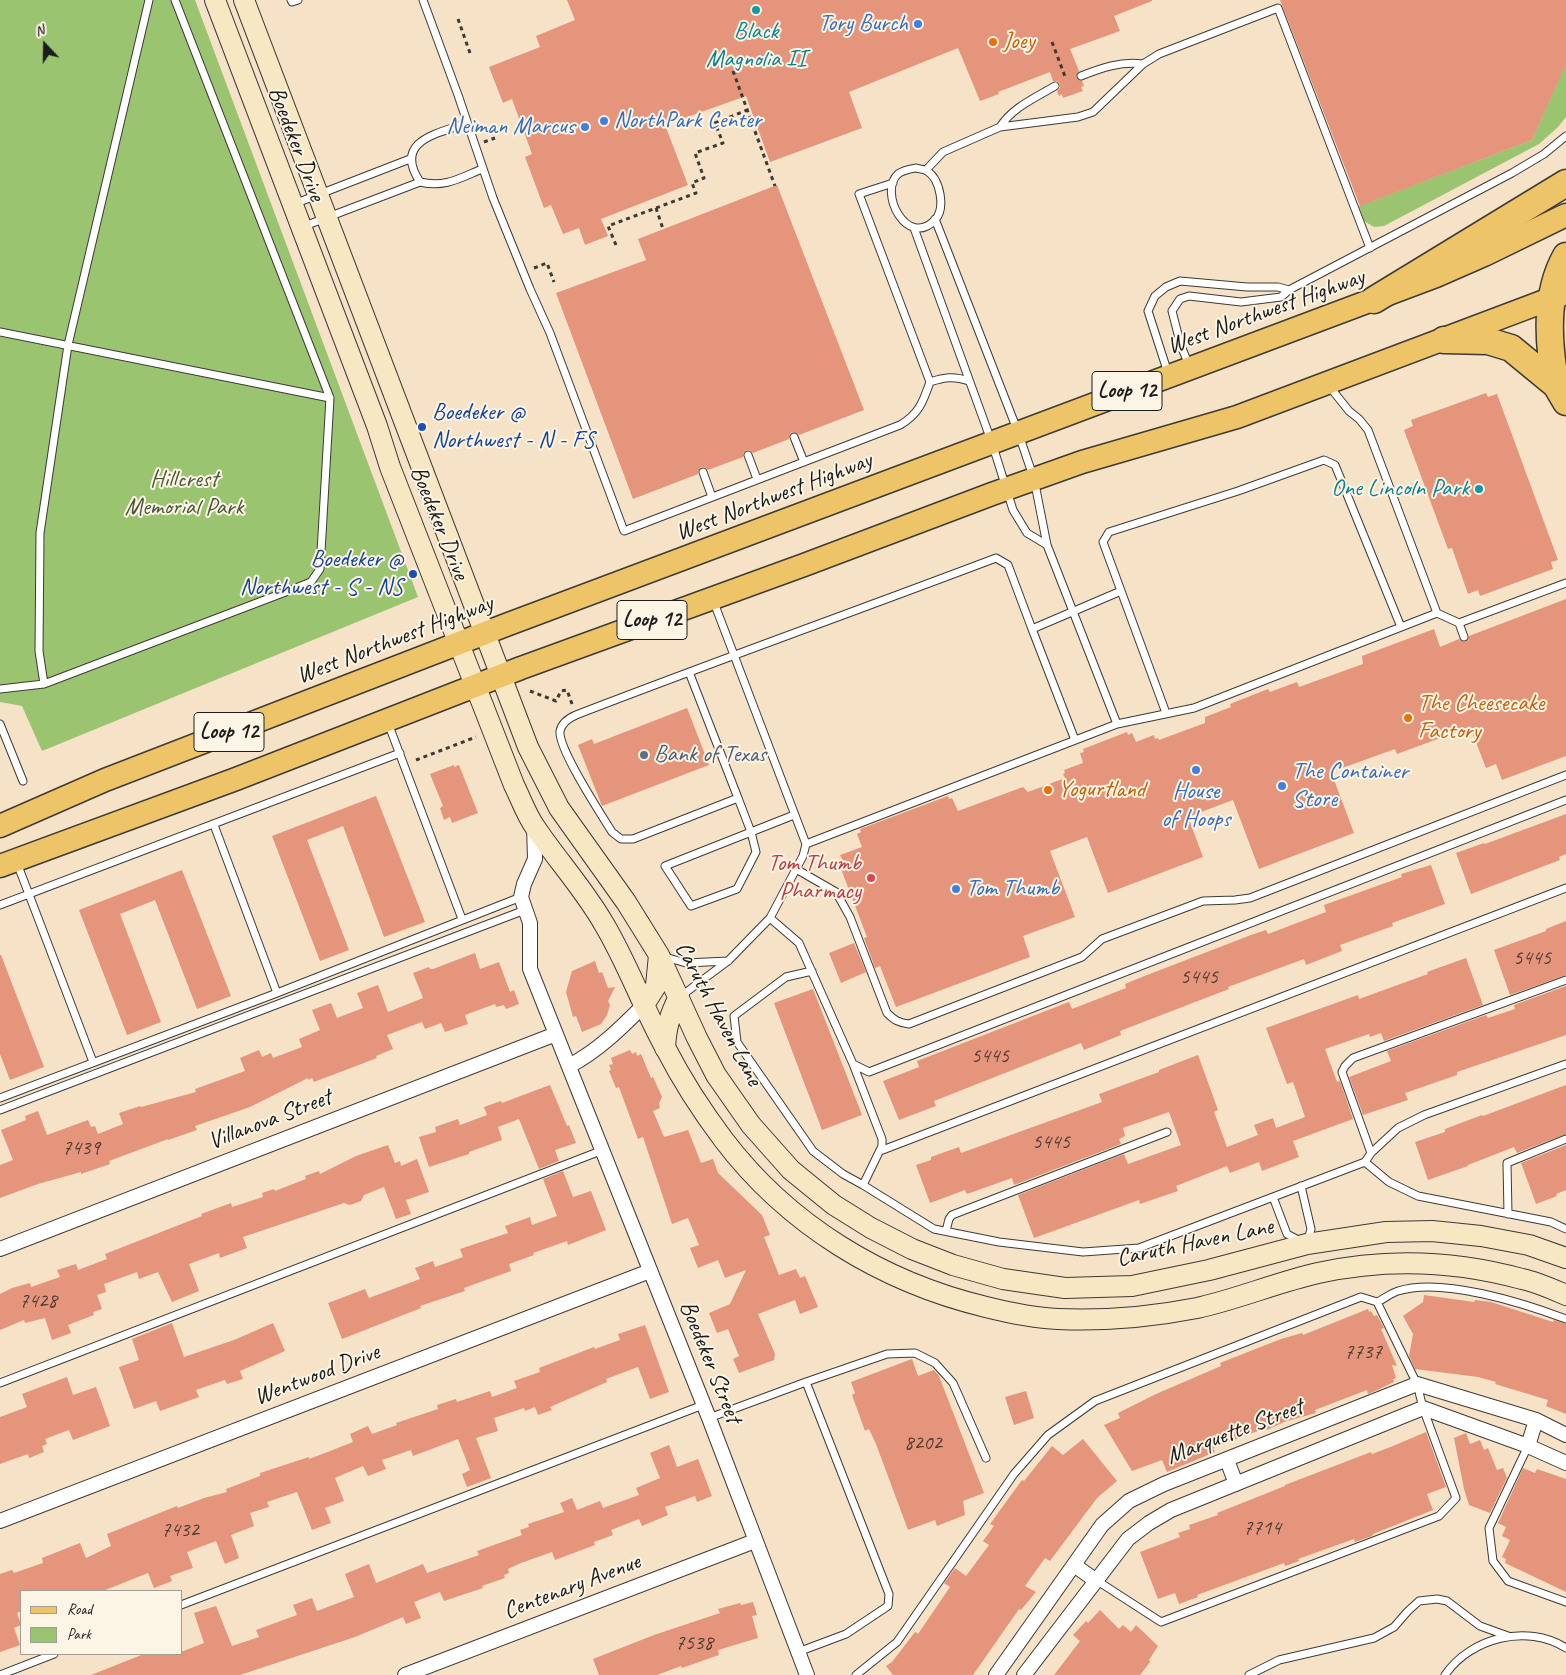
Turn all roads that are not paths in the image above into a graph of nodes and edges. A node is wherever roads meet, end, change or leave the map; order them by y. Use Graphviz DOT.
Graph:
graph roads {
  1 [pos="149,0"];
  2 [pos="175,0"];
  3 [pos="215,0"];
  4 [pos="244,0"];
  5 [pos="291,0"];
  6 [pos="298,0"];
  7 [pos="423,0"];
  8 [pos="1144,64"];
  9 [pos="1080,76"];
  10 [pos="1055,86"];
  11 [pos="467,123"];
  12 [pos="1000,127"];
  13 [pos="1566,136"];
  14 [pos="410,159"];
  15 [pos="482,169"];
  16 [pos="926,170"];
  17 [pos="420,182"];
  18 [pos="892,183"];
  19 [pos="1566,183"];
  20 [pos="318,195"];
  21 [pos="293,205"];
  22 [pos="1566,215"];
  23 [pos="327,218"];
  24 [pos="936,219"];
  25 [pos="302,227"];
  26 [pos="914,228"];
  27 [pos="1370,248"];
  28 [pos="1566,256"];
  29 [pos="1289,290"];
  30 [pos="1559,296"];
  31 [pos="1374,300"];
  32 [pos="0,332"];
  33 [pos="1444,340"];
  34 [pos="68,345"];
  35 [pos="1190,368"];
  36 [pos="1169,376"];
  37 [pos="969,381"];
  38 [pos="930,382"];
  39 [pos="1327,384"];
  40 [pos="1561,394"];
  41 [pos="330,398"];
  42 [pos="1018,432"];
  43 [pos="794,437"];
  44 [pos="992,443"];
  45 [pos="748,455"];
  46 [pos="804,462"];
  47 [pos="703,472"];
  48 [pos="1034,479"];
  49 [pos="757,480"];
  50 [pos="1006,489"];
  51 [pos="712,496"];
  52 [pos="1047,545"];
  53 [pos="1566,583"];
  54 [pos="1122,591"];
  55 [pos="712,598"];
  56 [pos="1074,611"];
  57 [pos="1437,613"];
  58 [pos="1459,623"];
  59 [pos="1401,627"];
  60 [pos="1032,629"];
  61 [pos="485,634"];
  62 [pos="1464,638"];
  63 [pos="459,643"];
  64 [pos="734,654"];
  65 [pos="689,672"];
  66 [pos="500,677"];
  67 [pos="44,684"];
  68 [pos="475,685"];
  69 [pos="0,689"];
  70 [pos="1166,713"];
  71 [pos="387,720"];
  72 [pos="0,724"];
  73 [pos="1118,724"];
  74 [pos="1075,740"];
  75 [pos="400,753"];
  76 [pos="1566,775"];
  77 [pos="23,781"];
  78 [pos="738,798"];
  79 [pos="1566,800"];
  80 [pos="794,815"];
  81 [pos="214,825"];
  82 [pos="534,825"];
  83 [pos="0,826"];
  84 [pos="751,832"];
  85 [pos="806,844"];
  86 [pos="8,863"];
  87 [pos="796,869"];
  88 [pos="1566,888"];
  89 [pos="28,894"];
  90 [pos="523,903"];
  91 [pos="0,906"];
  92 [pos="770,918"];
  93 [pos="462,919"];
  94 [pos="659,955"];
  95 [pos="728,961"];
  96 [pos="812,971"];
  97 [pos="631,974"];
  98 [pos="1566,980"];
  99 [pos="656,986"];
  100 [pos="277,993"];
  101 [pos="679,997"];
  102 [pos="644,1005"];
  103 [pos="556,1034"];
  104 [pos="665,1048"];
  105 [pos="93,1062"];
  106 [pos="853,1064"];
  107 [pos="1566,1064"];
  108 [pos="569,1066"];
  109 [pos="0,1098"];
  110 [pos="0,1110"];
  111 [pos="1167,1132"];
  112 [pos="1566,1139"];
  113 [pos="603,1150"];
  114 [pos="880,1151"];
  115 [pos="1371,1153"];
  116 [pos="1366,1162"];
  117 [pos="863,1185"];
  118 [pos="1301,1186"];
  119 [pos="1273,1197"];
  120 [pos="1508,1214"];
  121 [pos="1566,1229"];
  122 [pos="946,1231"];
  123 [pos="1307,1244"];
  124 [pos="0,1249"];
  125 [pos="1566,1258"];
  126 [pos="650,1272"];
  127 [pos="1320,1273"];
  128 [pos="1566,1294"];
  129 [pos="1378,1302"];
  130 [pos="1566,1318"];
  131 [pos="806,1382"];
  132 [pos="0,1383"];
  133 [pos="1417,1384"];
  134 [pos="703,1405"];
  135 [pos="1423,1408"];
  136 [pos="709,1418"];
  137 [pos="1536,1420"];
  138 [pos="1566,1435"];
  139 [pos="1528,1446"];
  140 [pos="986,1458"];
  141 [pos="1227,1460"];
  142 [pos="1566,1463"];
  143 [pos="1236,1484"];
  144 [pos="0,1521"];
  145 [pos="755,1541"];
  146 [pos="1074,1565"];
  147 [pos="1095,1580"];
  148 [pos="1566,1602"];
  149 [pos="182,1605"];
  150 [pos="1508,1636"];
  151 [pos="1566,1648"];
  152 [pos="798,1652"];
  153 [pos="51,1655"];
  154 [pos="0,1675"];
  155 [pos="405,1675"];
  156 [pos="806,1675"];
  157 [pos="856,1675"];
  158 [pos="996,1675"];
  159 [pos="1024,1675"];
  160 [pos="1249,1675"];
  161 [pos="1445,1675"];
  1 -- 34 [label="lane"];
  2 -- 41 [label="lane"];
  3 -- 21 [label="main road, Boedeker Drive"];
  4 -- 20 [label="main road, Boedeker Drive"];
  5 -- 6 [label="lane"];
  7 -- 11 [label="lane"];
  8 -- 9 [label="lane"];
  8 -- 12 [label="lane"];
  8 -- 27 [label="lane"];
  10 -- 12 [label="lane"];
  11 -- 14 [label="lane"];
  11 -- 15 [label="lane"];
  12 -- 16 [label="lane"];
  13 -- 27 [label="lane"];
  14 -- 17 [label="lane"];
  14 -- 20 [label="lane"];
  15 -- 17 [label="lane"];
  15 -- 51 [label="lane"];
  16 -- 18 [label="lane"];
  16 -- 24 [label="lane"];
  17 -- 23 [label="lane"];
  18 -- 26 [label="lane"];
  18 -- 38 [label="lane"];
  19 -- 31 [label="highway"];
  20 -- 21 [label="lane"];
  20 -- 23 [label="main road, Boedeker Drive"];
  21 -- 25 [label="main road, Boedeker Drive"];
  22 -- 31 [label="main road, West Northwest Highway / Loop 12"];
  23 -- 25 [label="lane"];
  23 -- 61 [label="main road, Boedeker Drive"];
  24 -- 26 [label="lane"];
  24 -- 42 [label="lane"];
  25 -- 63 [label="main road, Boedeker Drive"];
  26 -- 37 [label="lane"];
  27 -- 29 [label="lane"];
  28 -- 30 [label="highway"];
  29 -- 35 [label="lane"];
  29 -- 36 [label="lane"];
  30 -- 33 [label="main road, Loop 12"];
  30 -- 40 [label="highway"];
  31 -- 35 [label="main road, West Northwest Highway / Loop 12"];
  32 -- 34 [label="lane"];
  33 -- 39 [label="main road, Loop 12"];
  33 -- 40 [label="highway"];
  34 -- 41 [label="lane"];
  34 -- 67 [label="lane"];
  35 -- 36 [label="main road, West Northwest Highway / Loop 12"];
  36 -- 42 [label="main road, West Northwest Highway / Loop 12"];
  37 -- 38 [label="lane"];
  37 -- 44 [label="lane"];
  38 -- 46 [label="lane"];
  39 -- 48 [label="main road, Loop 12"];
  39 -- 57 [label="lane"];
  41 -- 67 [label="lane"];
  42 -- 44 [label="main road, West Northwest Highway / Loop 12"];
  42 -- 48 [label="lane"];
  43 -- 46 [label="lane"];
  44 -- 50 [label="lane"];
  44 -- 61 [label="main road, West Northwest Highway / Loop 12"];
  45 -- 49 [label="lane"];
  46 -- 49 [label="lane"];
  47 -- 51 [label="lane"];
  48 -- 50 [label="main road, Loop 12"];
  48 -- 52 [label="lane"];
  49 -- 51 [label="lane"];
  50 -- 52 [label="lane"];
  50 -- 55 [label="main road, Loop 12"];
  52 -- 56 [label="lane"];
  53 -- 58 [label="lane"];
  54 -- 56 [label="lane"];
  54 -- 59 [label="lane"];
  54 -- 70 [label="lane"];
  55 -- 64 [label="lane"];
  55 -- 66 [label="main road, Loop 12"];
  56 -- 60 [label="lane"];
  56 -- 73 [label="lane"];
  57 -- 58 [label="lane"];
  57 -- 59 [label="lane"];
  58 -- 62 [label="lane"];
  59 -- 70 [label="lane"];
  60 -- 64 [label="lane"];
  60 -- 74 [label="lane"];
  61 -- 63 [label="main road, West Northwest Highway / Loop 12"];
  61 -- 66 [label="main road, Caruth Haven Lane"];
  63 -- 68 [label="main road, Boedeker Drive"];
  63 -- 83 [label="main road, West Northwest Highway / Loop 12"];
  64 -- 65 [label="lane"];
  64 -- 80 [label="lane"];
  65 -- 78 [label="lane"];
  65 -- 78 [label="lane"];
  66 -- 68 [label="main road, Loop 12"];
  66 -- 94 [label="main road, Caruth Haven Lane"];
  67 -- 69 [label="lane"];
  68 -- 71 [label="main road, Loop 12"];
  68 -- 82 [label="main road, Boedeker Drive"];
  70 -- 73 [label="lane"];
  71 -- 75 [label="lane"];
  71 -- 86 [label="main road, Loop 12"];
  72 -- 77 [label="lane"];
  73 -- 74 [label="lane"];
  74 -- 85 [label="lane"];
  75 -- 81 [label="lane"];
  75 -- 93 [label="lane"];
  76 -- 87 [label="lane"];
  78 -- 84 [label="lane"];
  79 -- 106 [label="lane"];
  80 -- 84 [label="lane"];
  80 -- 85 [label="lane"];
  81 -- 89 [label="lane"];
  81 -- 100 [label="lane"];
  82 -- 90 [label="street, Boedeker Drive"];
  82 -- 97 [label="main road"];
  84 -- 84 [label="lane"];
  85 -- 87 [label="lane"];
  86 -- 89 [label="lane"];
  87 -- 92 [label="lane"];
  88 -- 114 [label="lane"];
  89 -- 91 [label="lane"];
  89 -- 105 [label="lane"];
  90 -- 93 [label="lane"];
  90 -- 103 [label="street, Boedeker Drive"];
  90 -- 110 [label="lane"];
  92 -- 95 [label="lane"];
  92 -- 96 [label="lane"];
  93 -- 100 [label="lane"];
  94 -- 95 [label="lane"];
  94 -- 99 [label="main road"];
  94 -- 101 [label="main road, Caruth Haven Lane"];
  95 -- 101 [label="lane"];
  96 -- 106 [label="lane"];
  96 -- 117 [label="lane"];
  97 -- 99 [label="main road"];
  97 -- 102 [label="main road"];
  98 -- 115 [label="lane"];
  99 -- 101 [label="main road"];
  99 -- 102 [label="main road"];
  100 -- 105 [label="lane"];
  101 -- 104 [label="main road"];
  101 -- 123 [label="main road, Caruth Haven Lane"];
  102 -- 104 [label="main road"];
  102 -- 108 [label="street"];
  103 -- 108 [label="street, Boedeker Drive"];
  103 -- 124 [label="street, Villanova Street"];
  104 -- 127 [label="main road"];
  105 -- 109 [label="lane"];
  106 -- 114 [label="lane"];
  107 -- 115 [label="lane"];
  108 -- 113 [label="street, Boedeker Street"];
  111 -- 122 [label="lane"];
  112 -- 120 [label="lane"];
  113 -- 126 [label="street, Boedeker Street"];
  113 -- 132 [label="lane"];
  114 -- 117 [label="lane"];
  115 -- 116 [label="lane"];
  116 -- 118 [label="lane"];
  116 -- 120 [label="lane"];
  117 -- 122 [label="lane"];
  118 -- 119 [label="lane"];
  118 -- 123 [label="lane"];
  119 -- 122 [label="lane"];
  119 -- 123 [label="lane"];
  120 -- 121 [label="lane"];
  123 -- 125 [label="main road, Caruth Haven Lane"];
  123 -- 127 [label="main road"];
  126 -- 134 [label="street, Boedeker Street"];
  126 -- 144 [label="street, Wentwood Drive"];
  127 -- 128 [label="main road"];
  129 -- 130 [label="lane"];
  129 -- 133 [label="lane"];
  129 -- 157 [label="lane"];
  131 -- 136 [label="lane"];
  131 -- 140 [label="lane"];
  131 -- 152 [label="lane"];
  133 -- 135 [label="lane"];
  133 -- 137 [label="street"];
  133 -- 141 [label="street, Marquette Street"];
  134 -- 136 [label="street, Boedeker Street"];
  134 -- 149 [label="lane"];
  135 -- 139 [label="street"];
  135 -- 143 [label="street, Marquette Street"];
  135 -- 147 [label="lane"];
  136 -- 145 [label="street, Boedeker Street"];
  137 -- 138 [label="street"];
  137 -- 139 [label="street"];
  139 -- 142 [label="street"];
  139 -- 148 [label="lane"];
  141 -- 143 [label="street"];
  141 -- 146 [label="street, Marquette Street"];
  143 -- 147 [label="street, Marquette Street"];
  145 -- 152 [label="street, Boedeker Street"];
  145 -- 155 [label="street, Centenary Avenue"];
  146 -- 147 [label="street"];
  146 -- 158 [label="street, Marquette Street"];
  147 -- 159 [label="street, Marquette Street"];
  150 -- 151 [label="lane"];
  150 -- 160 [label="lane"];
  150 -- 161 [label="lane"];
  152 -- 156 [label="street, Boedeker Street"];
  153 -- 154 [label="lane"];
}
